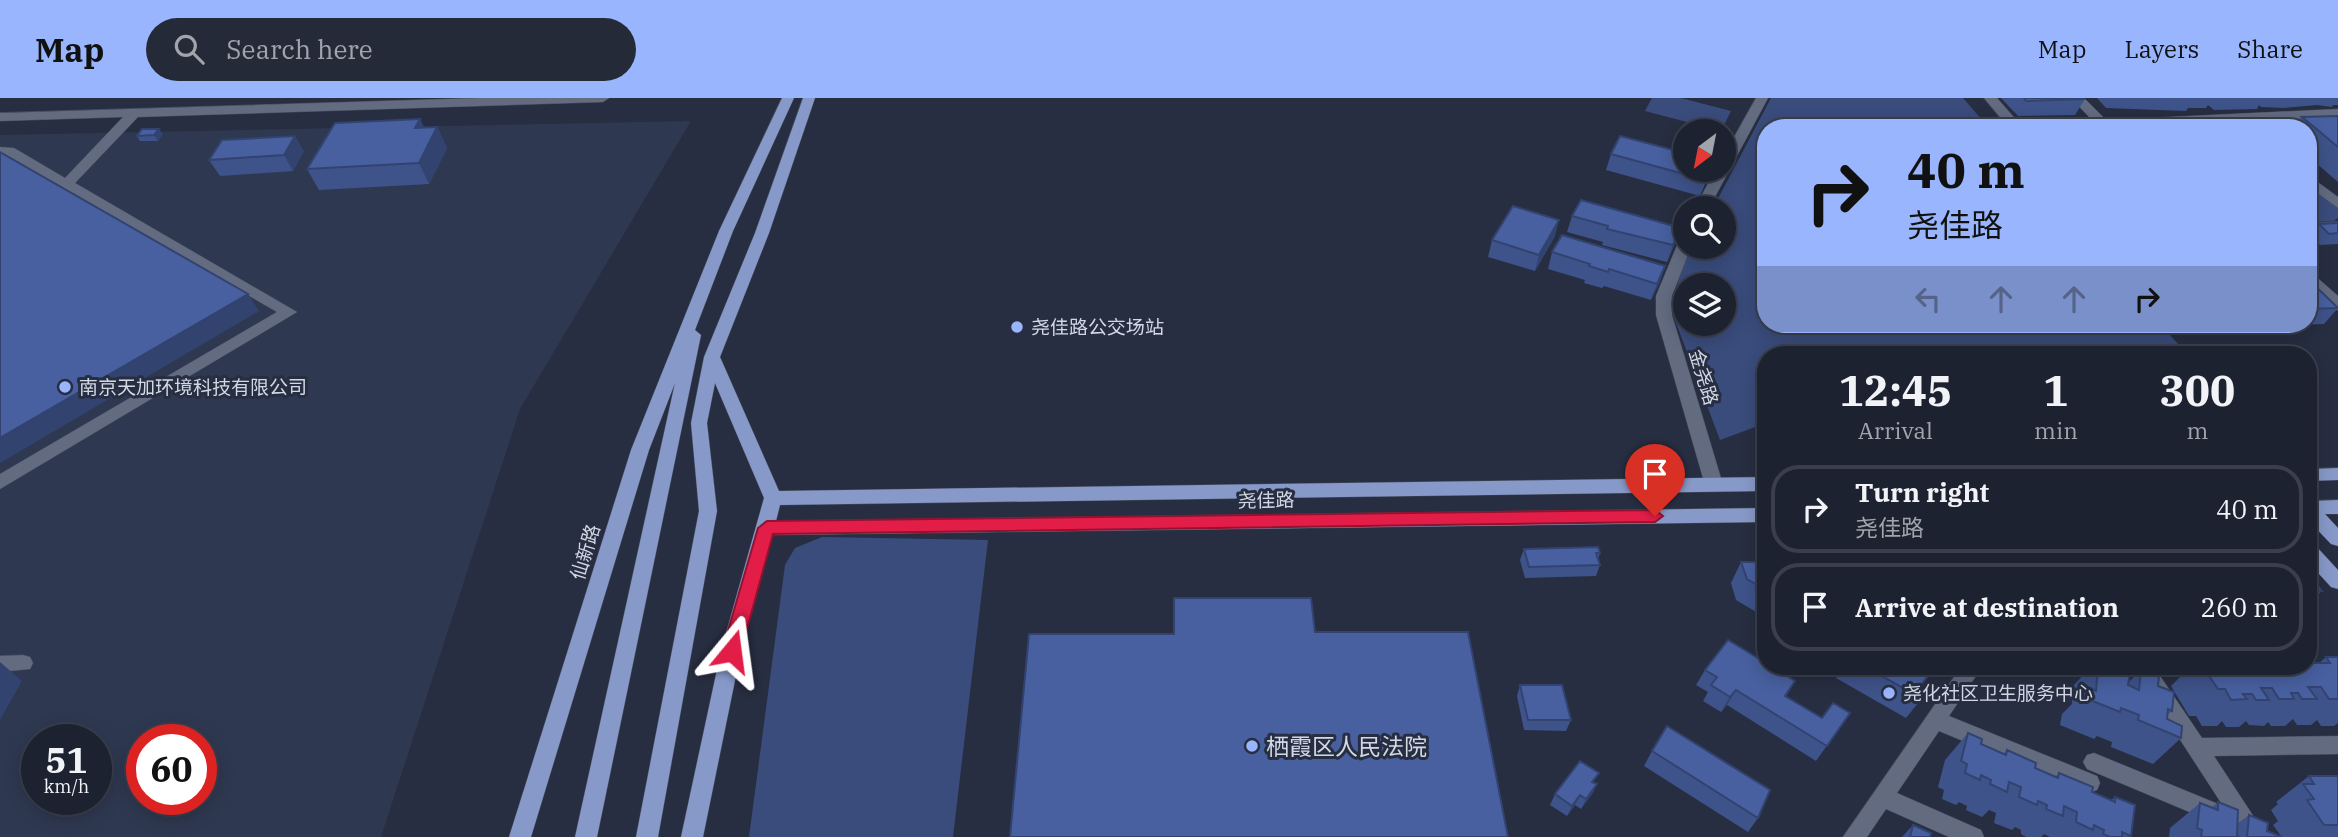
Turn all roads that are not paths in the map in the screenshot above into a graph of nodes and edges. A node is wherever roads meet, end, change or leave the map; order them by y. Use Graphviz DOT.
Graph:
graph roads {
  1 [pos="603,98"];
  2 [pos="789,98"];
  3 [pos="809,98"];
  4 [pos="1762,98"];
  5 [pos="1990,98"];
  6 [pos="2077,98"];
  7 [pos="135,112"];
  8 [pos="2338,113"];
  9 [pos="0,117"];
  10 [pos="2238,118"];
  11 [pos="2008,119"];
  12 [pos="2098,119"];
  13 [pos="2216,119"];
  14 [pos="1736,145"];
  15 [pos="0,151"];
  16 [pos="67,184"];
  17 [pos="2317,186"];
  18 [pos="2338,204"];
  19 [pos="2338,226"];
  20 [pos="2317,227"];
  21 [pos="1679,259"];
  22 [pos="704,284"];
  23 [pos="2317,285"];
  24 [pos="2338,305"];
  25 [pos="712,357"];
  26 [pos="2338,474"];
  27 [pos="2317,475"];
  28 [pos="0,482"];
  29 [pos="1757,484"];
  30 [pos="1714,485"];
  31 [pos="773,498"];
  32 [pos="2317,508"];
  33 [pos="2338,508"];
  34 [pos="1757,515"];
  35 [pos="2317,517"];
  36 [pos="767,528"];
  37 [pos="2338,539"];
  38 [pos="2317,560"];
  39 [pos="2338,582"];
  40 [pos="23,663"];
  41 [pos="0,664"];
  42 [pos="1967,675"];
  43 [pos="2148,675"];
  44 [pos="1936,720"];
  45 [pos="2338,745"];
  46 [pos="2198,747"];
  47 [pos="2094,762"];
  48 [pos="2089,783"];
  49 [pos="1883,797"];
  50 [pos="2253,832"];
  51 [pos="520,837"];
  52 [pos="586,837"];
  53 [pos="647,837"];
  54 [pos="692,837"];
  55 [pos="1854,837"];
  56 [pos="1973,837"];
  1 -- 7 [label="street"];
  2 -- 22 [label="main road, 仙新路"];
  3 -- 25 [label="main road"];
  4 -- 14 [label="street"];
  5 -- 11 [label="street"];
  6 -- 12 [label="street"];
  7 -- 9 [label="street"];
  7 -- 16 [label="street"];
  8 -- 10 [label="street"];
  10 -- 13 [label="street"];
  15 -- 16 [label="street"];
  16 -- 28 [label="street"];
  17 -- 18 [label="street"];
  19 -- 20 [label="street"];
  21 -- 30 [label="street, 金尧路"];
  22 -- 51 [label="main road, 仙新路"];
  22 -- 52 [label="main road, 仙新路"];
  23 -- 24 [label="street"];
  25 -- 31 [label="main road"];
  25 -- 53 [label="main road"];
  26 -- 27 [label="main road"];
  29 -- 30 [label="main road, 尧佳路"];
  30 -- 31 [label="main road, 尧佳路"];
  31 -- 36 [label="main road"];
  32 -- 33 [label="main road"];
  34 -- 36 [label="main road, 尧佳路"];
  35 -- 37 [label="main road"];
  36 -- 54 [label="main road"];
  38 -- 39 [label="main road"];
  40 -- 41 [label="street"];
  42 -- 44 [label="street"];
  43 -- 46 [label="street"];
  44 -- 48 [label="street"];
  44 -- 49 [label="street"];
  45 -- 46 [label="street"];
  46 -- 50 [label="street"];
  47 -- 50 [label="street"];
  49 -- 55 [label="street"];
  49 -- 56 [label="street"];
}
